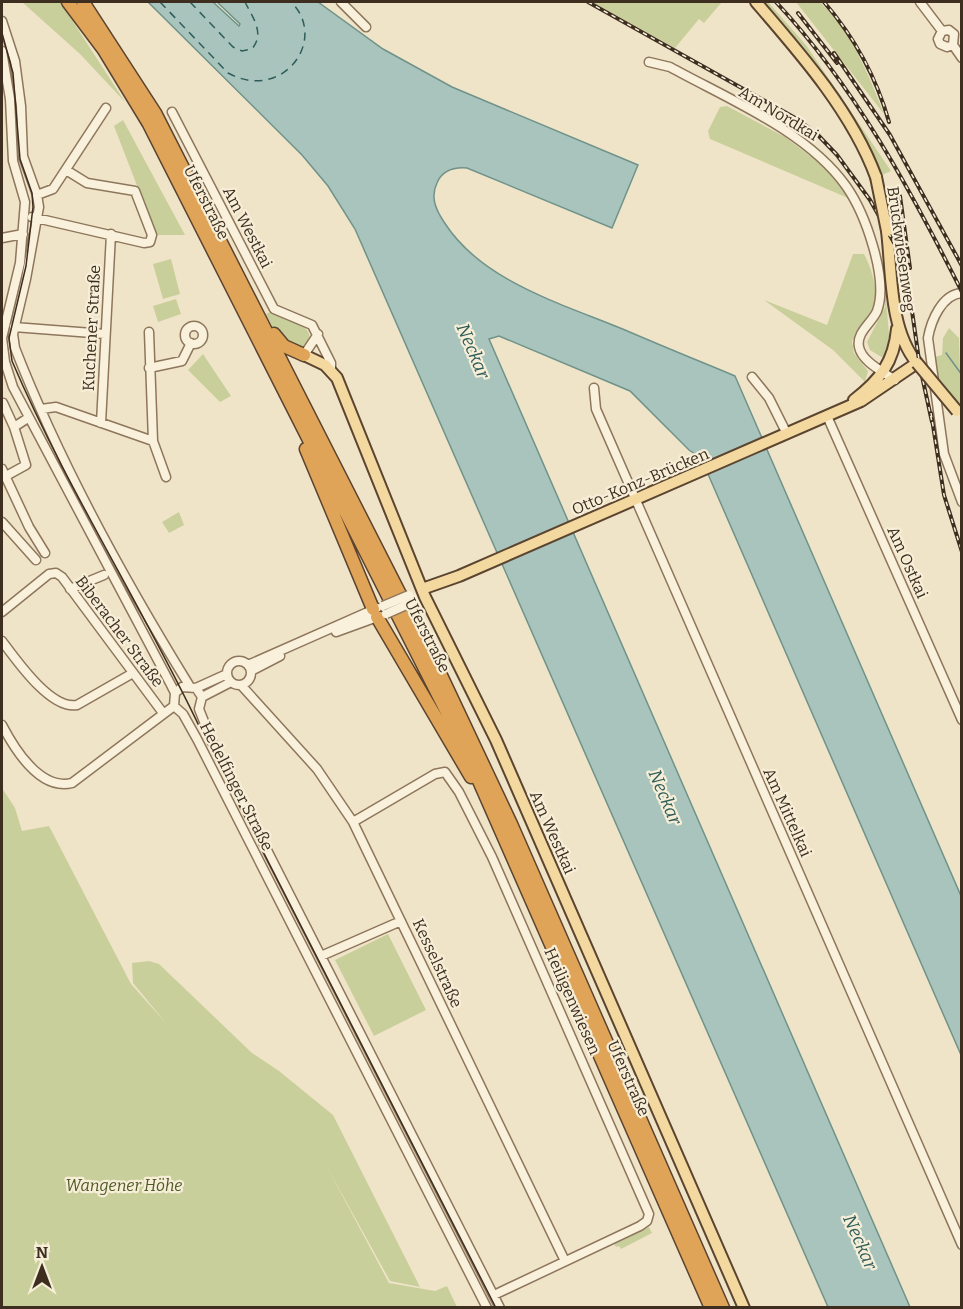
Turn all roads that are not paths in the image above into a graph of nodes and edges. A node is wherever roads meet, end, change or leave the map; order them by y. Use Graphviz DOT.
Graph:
graph roads {
  1 [pos="68,2"];
  2 [pos="83,2"];
  3 [pos="341,2"];
  4 [pos="756,2"];
  5 [pos="920,2"];
  6 [pos="2,21"];
  7 [pos="366,27"];
  8 [pos="942,31"];
  9 [pos="953,45"];
  10 [pos="2,51"];
  11 [pos="962,58"];
  12 [pos="648,62"];
  13 [pos="4,70"];
  14 [pos="106,108"];
  15 [pos="172,112"];
  16 [pos="66,170"];
  17 [pos="37,195"];
  18 [pos="24,216"];
  19 [pos="38,217"];
  20 [pos="22,234"];
  21 [pos="111,234"];
  22 [pos="2,238"];
  23 [pos="962,293"];
  24 [pos="898,322"];
  25 [pos="263,324"];
  26 [pos="14,327"];
  27 [pos="148,332"];
  28 [pos="105,334"];
  29 [pos="318,334"];
  30 [pos="13,340"];
  31 [pos="191,343"];
  32 [pos="2,348"];
  33 [pos="304,355"];
  34 [pos="915,360"];
  35 [pos="20,361"];
  36 [pos="887,367"];
  37 [pos="149,368"];
  38 [pos="331,370"];
  39 [pos="752,377"];
  40 [pos="895,380"];
  41 [pos="594,388"];
  42 [pos="863,397"];
  43 [pos="3,403"];
  44 [pos="41,409"];
  45 [pos="959,414"];
  46 [pos="831,415"];
  47 [pos="28,418"];
  48 [pos="300,422"];
  49 [pos="101,423"];
  50 [pos="14,427"];
  51 [pos="782,436"];
  52 [pos="153,441"];
  53 [pos="4,472"];
  54 [pos="166,477"];
  55 [pos="636,500"];
  56 [pos="962,502"];
  57 [pos="2,522"];
  58 [pos="45,553"];
  59 [pos="36,560"];
  60 [pos="104,576"];
  61 [pos="70,589"];
  62 [pos="423,593"];
  63 [pos="380,611"];
  64 [pos="2,612"];
  65 [pos="2,641"];
  66 [pos="133,673"];
  67 [pos="247,676"];
  68 [pos="229,678"];
  69 [pos="192,687"];
  70 [pos="175,693"];
  71 [pos="202,696"];
  72 [pos="174,706"];
  73 [pos="199,709"];
  74 [pos="163,713"];
  75 [pos="183,714"];
  76 [pos="962,720"];
  77 [pos="2,725"];
  78 [pos="485,790"];
  79 [pos="353,822"];
  80 [pos="401,921"];
  81 [pos="321,956"];
  82 [pos="414,1136"];
  83 [pos="400,1140"];
  84 [pos="428,1164"];
  85 [pos="417,1170"];
  86 [pos="962,1245"];
  87 [pos="564,1260"];
  88 [pos="494,1295"];
  89 [pos="487,1308"];
  90 [pos="500,1308"];
  91 [pos="711,1308"];
  92 [pos="723,1308"];
  93 [pos="744,1308"];
  1 -- 48 [label="highway, Uferstraße"];
  2 -- 25 [label="highway, Uferstraße"];
  3 -- 7 [label="street"];
  4 -- 24 [label="main road, Bruckwiesenweg, bridge"];
  5 -- 8 [label="street"];
  6 -- 17 [label="street"];
  8 -- 9 [label="street"];
  8 -- 9 [label="street"];
  9 -- 11 [label="street"];
  10 -- 13 [label="street"];
  12 -- 36 [label="street, Am Nordkai"];
  13 -- 18 [label="street"];
  14 -- 16 [label="street"];
  15 -- 29 [label="street, Am Westkai"];
  16 -- 17 [label="street"];
  16 -- 21 [label="street"];
  17 -- 19 [label="street"];
  18 -- 19 [label="street"];
  18 -- 20 [label="street"];
  19 -- 21 [label="street"];
  19 -- 26 [label="street"];
  20 -- 22 [label="street"];
  20 -- 32 [label="street"];
  21 -- 28 [label="street, Kuchener Straße"];
  23 -- 56 [label="street"];
  24 -- 34 [label="main road, Bruckwiesenweg"];
  24 -- 36 [label="main road"];
  25 -- 33 [label="highway"];
  25 -- 92 [label="highway, Uferstraße"];
  26 -- 28 [label="street"];
  26 -- 30 [label="street"];
  27 -- 37 [label="street"];
  28 -- 49 [label="street, Kuchener Straße"];
  29 -- 33 [label="street"];
  29 -- 38 [label="street, Am Westkai"];
  30 -- 32 [label="street"];
  30 -- 35 [label="street, Hedelfinger Straße"];
  31 -- 37 [label="street"];
  32 -- 35 [label="street"];
  32 -- 47 [label="street"];
  33 -- 38 [label="main road"];
  34 -- 36 [label="main road, Otto-Konz-Brücken"];
  34 -- 40 [label="main road, Otto-Konz-Brücken"];
  34 -- 45 [label="main road, Bruckwiesenweg, bridge"];
  35 -- 44 [label="street, Hedelfinger Straße"];
  36 -- 40 [label="street, Am Nordkai"];
  36 -- 42 [label="main road, Otto-Konz-Brücken"];
  37 -- 52 [label="street"];
  38 -- 62 [label="main road, Am Westkai"];
  39 -- 51 [label="street"];
  40 -- 42 [label="main road, Otto-Konz-Brücken"];
  41 -- 55 [label="street, Am Mittelkai"];
  42 -- 46 [label="main road, Otto-Konz-Brücken"];
  43 -- 50 [label="street"];
  44 -- 49 [label="street"];
  44 -- 69 [label="street, Hedelfinger Straße"];
  46 -- 51 [label="main road, Otto-Konz-Brücken"];
  46 -- 76 [label="street, Am Ostkai"];
  47 -- 50 [label="street"];
  47 -- 70 [label="street"];
  48 -- 63 [label="highway"];
  48 -- 78 [label="highway, Uferstraße"];
  49 -- 52 [label="street"];
  50 -- 53 [label="street"];
  51 -- 55 [label="main road, Otto-Konz-Brücken"];
  52 -- 54 [label="street"];
  53 -- 58 [label="street"];
  55 -- 62 [label="main road, Otto-Konz-Brücken"];
  55 -- 86 [label="street, Am Mittelkai"];
  57 -- 59 [label="street"];
  60 -- 61 [label="street"];
  61 -- 64 [label="street, Biberacher Straße"];
  61 -- 66 [label="street, Biberacher Straße"];
  62 -- 63 [label="street, Otto-Konz-Brücken, bridge"];
  62 -- 93 [label="main road, Am Westkai"];
  63 -- 67 [label="street, Otto-Konz-Brücken"];
  63 -- 78 [label="highway"];
  65 -- 66 [label="street"];
  66 -- 74 [label="street, Biberacher Straße"];
  67 -- 68 [label="street"];
  67 -- 68 [label="street, Otto-Konz-Brücken"];
  67 -- 79 [label="street, Kesselstraße"];
  68 -- 69 [label="street, Otto-Konz-Brücken"];
  68 -- 71 [label="street, Otto-Konz-Brücken"];
  69 -- 70 [label="street, Otto-Konz-Brücken"];
  69 -- 71 [label="street, Hedelfinger Straße"];
  70 -- 72 [label="street"];
  71 -- 73 [label="street, Hedelfinger Straße"];
  72 -- 74 [label="street"];
  72 -- 75 [label="street, Hedelfinger Straße"];
  73 -- 75 [label="street"];
  73 -- 81 [label="street, Hedelfinger Straße"];
  74 -- 77 [label="street"];
  75 -- 83 [label="street, Hedelfinger Straße"];
  78 -- 91 [label="highway, Uferstraße"];
  79 -- 80 [label="street, Kesselstraße"];
  79 -- 87 [label="street, Heiligenwiesen"];
  80 -- 81 [label="street"];
  80 -- 87 [label="street, Kesselstraße"];
  81 -- 82 [label="street, Hedelfinger Straße"];
  82 -- 83 [label="street"];
  82 -- 84 [label="street, Hedelfinger Straße"];
  83 -- 85 [label="street, Hedelfinger Straße"];
  84 -- 85 [label="street"];
  84 -- 88 [label="street, Hedelfinger Straße"];
  85 -- 89 [label="street, Hedelfinger Straße"];
  87 -- 88 [label="street, Heiligenwiesen"];
  88 -- 90 [label="street, Hedelfinger Straße"];
}
